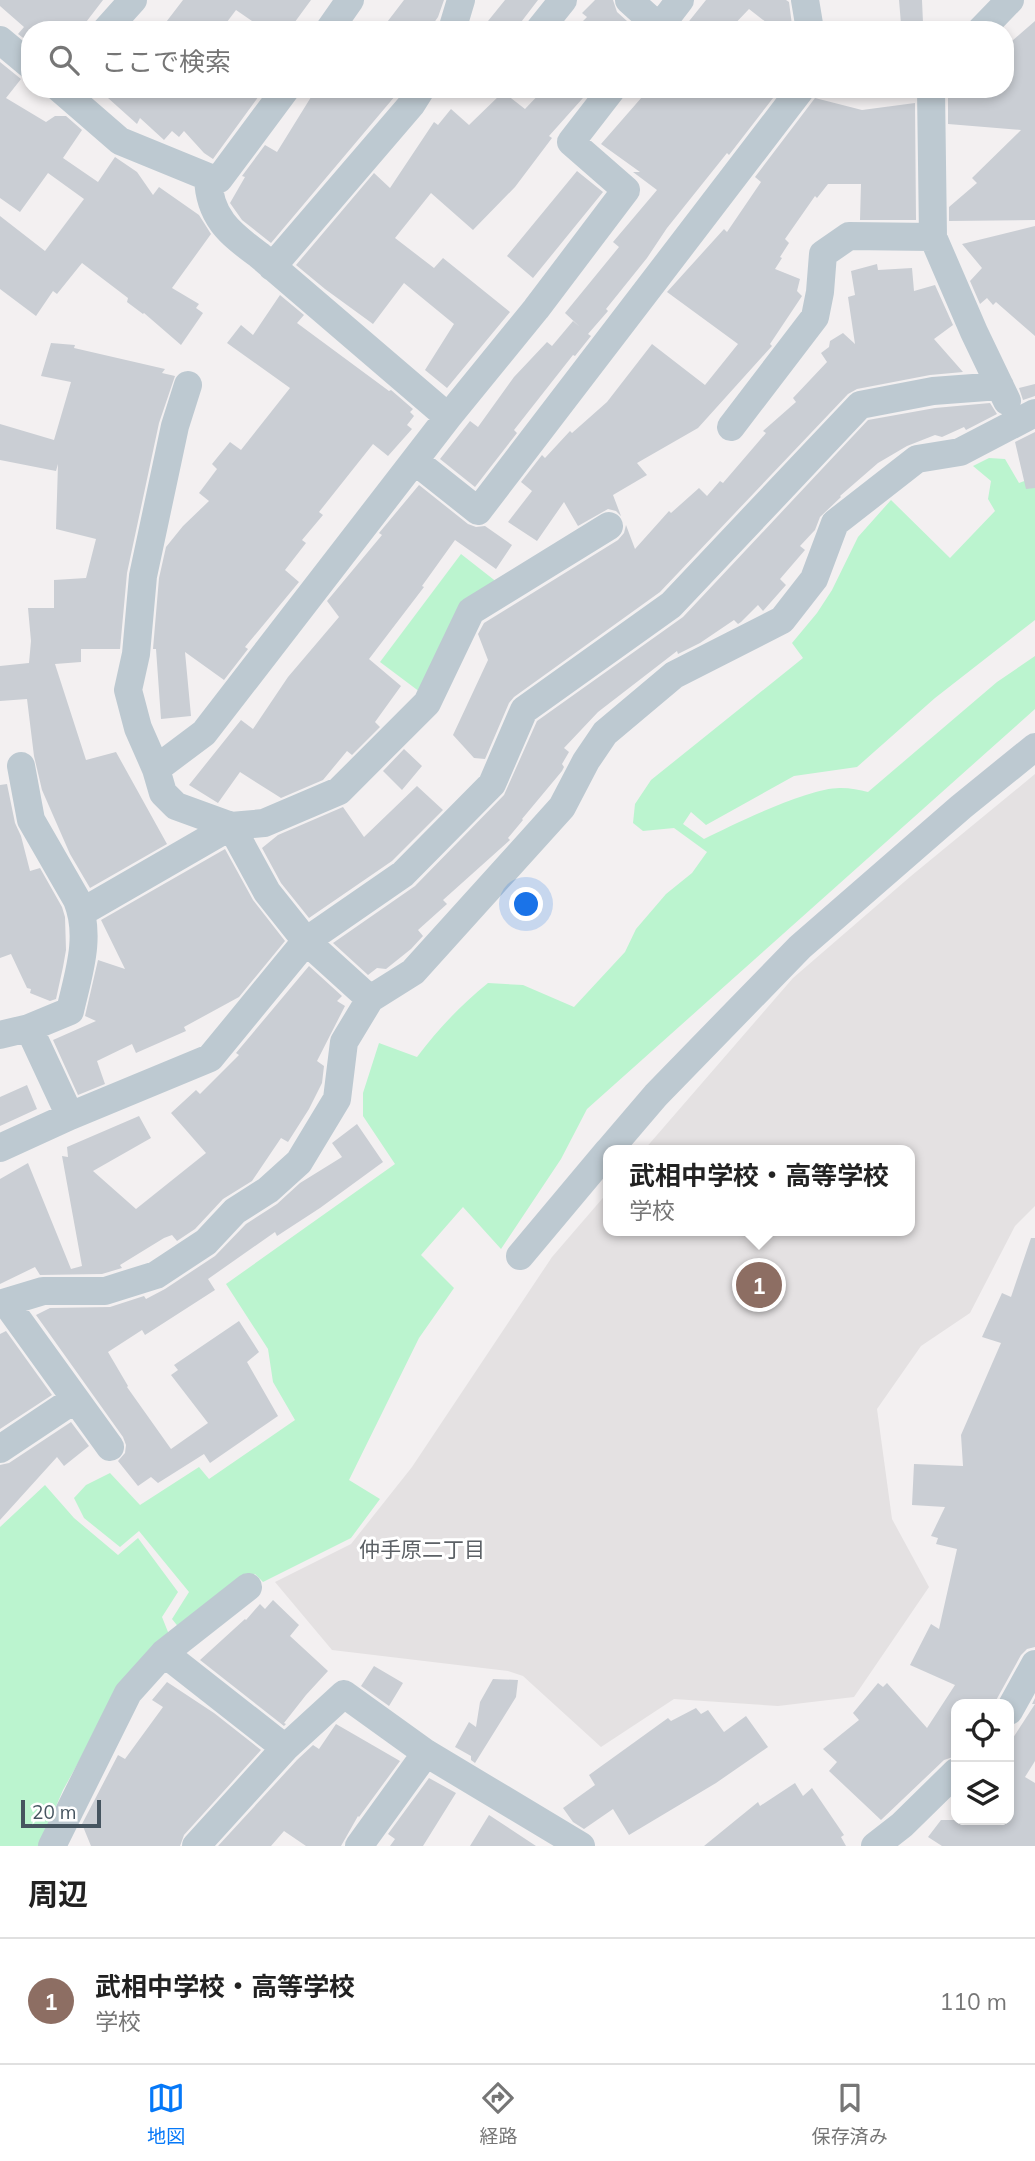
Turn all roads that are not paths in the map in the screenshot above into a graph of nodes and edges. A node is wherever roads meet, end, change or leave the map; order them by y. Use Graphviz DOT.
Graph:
graph roads {
  1 [pos="133,0"];
  2 [pos="350,0"];
  3 [pos="461,0"];
  4 [pos="564,0"];
  5 [pos="629,0"];
  6 [pos="680,0"];
  7 [pos="805,0"];
  8 [pos="114,21"];
  9 [pos="335,21"];
  10 [pos="455,21"];
  11 [pos="546,21"];
  12 [pos="650,21"];
  13 [pos="664,21"];
  14 [pos="808,21"];
  15 [pos="0,40"];
  16 [pos="21,58"];
  17 [pos="70,98"];
  18 [pos="279,98"];
  19 [pos="415,98"];
  20 [pos="605,98"];
  21 [pos="794,98"];
  22 [pos="931,98"];
  23 [pos="208,177"];
  24 [pos="933,237"];
  25 [pos="272,267"];
  26 [pos="188,385"];
  27 [pos="1000,386"];
  28 [pos="449,416"];
  29 [pos="1026,418"];
  30 [pos="731,427"];
  31 [pos="415,461"];
  32 [pos="608,526"];
  33 [pos="1035,747"];
  34 [pos="21,766"];
  35 [pos="156,769"];
  36 [pos="231,826"];
  37 [pos="82,912"];
  38 [pos="306,941"];
  39 [pos="370,999"];
  40 [pos="29,1028"];
  41 [pos="0,1035"];
  42 [pos="70,1116"];
  43 [pos="614,1145"];
  44 [pos="0,1148"];
  45 [pos="603,1158"];
  46 [pos="520,1256"];
  47 [pos="3,1303"];
  48 [pos="75,1399"];
  49 [pos="110,1447"];
  50 [pos="0,1449"];
  51 [pos="248,1587"];
  52 [pos="164,1653"];
  53 [pos="1035,1664"];
  54 [pos="1014,1702"];
  55 [pos="285,1748"];
  56 [pos="426,1753"];
  57 [pos="951,1777"];
  58 [pos="52,1846"];
  59 [pos="195,1846"];
  60 [pos="359,1846"];
  61 [pos="581,1846"];
  62 [pos="875,1846"];
  1 -- 8 [label="street"];
  2 -- 9 [label="street"];
  3 -- 10 [label="street"];
  4 -- 11 [label="street"];
  5 -- 12 [label="street"];
  6 -- 13 [label="street"];
  7 -- 14 [label="street"];
  15 -- 16 [label="street"];
  17 -- 23 [label="street"];
  18 -- 23 [label="street"];
  19 -- 25 [label="street"];
  20 -- 28 [label="street"];
  21 -- 31 [label="street"];
  22 -- 24 [label="street"];
  23 -- 25 [label="street"];
  24 -- 27 [label="street"];
  24 -- 30 [label="street"];
  25 -- 28 [label="street"];
  26 -- 35 [label="street"];
  27 -- 29 [label="street"];
  27 -- 38 [label="street"];
  28 -- 31 [label="street"];
  29 -- 39 [label="street"];
  31 -- 35 [label="street"];
  32 -- 36 [label="street"];
  33 -- 43 [label="street"];
  34 -- 37 [label="street"];
  35 -- 36 [label="street"];
  36 -- 37 [label="street"];
  36 -- 38 [label="street"];
  37 -- 40 [label="street"];
  38 -- 39 [label="street"];
  38 -- 42 [label="street"];
  39 -- 47 [label="street"];
  40 -- 41 [label="street"];
  40 -- 42 [label="street"];
  42 -- 44 [label="street"];
  45 -- 46 [label="street"];
  47 -- 48 [label="street"];
  48 -- 49 [label="street"];
  48 -- 50 [label="street"];
  51 -- 52 [label="street"];
  52 -- 55 [label="street"];
  52 -- 58 [label="street"];
  53 -- 54 [label="street"];
  55 -- 56 [label="street"];
  55 -- 59 [label="street"];
  56 -- 60 [label="street"];
  56 -- 61 [label="street"];
  57 -- 62 [label="street"];
}
